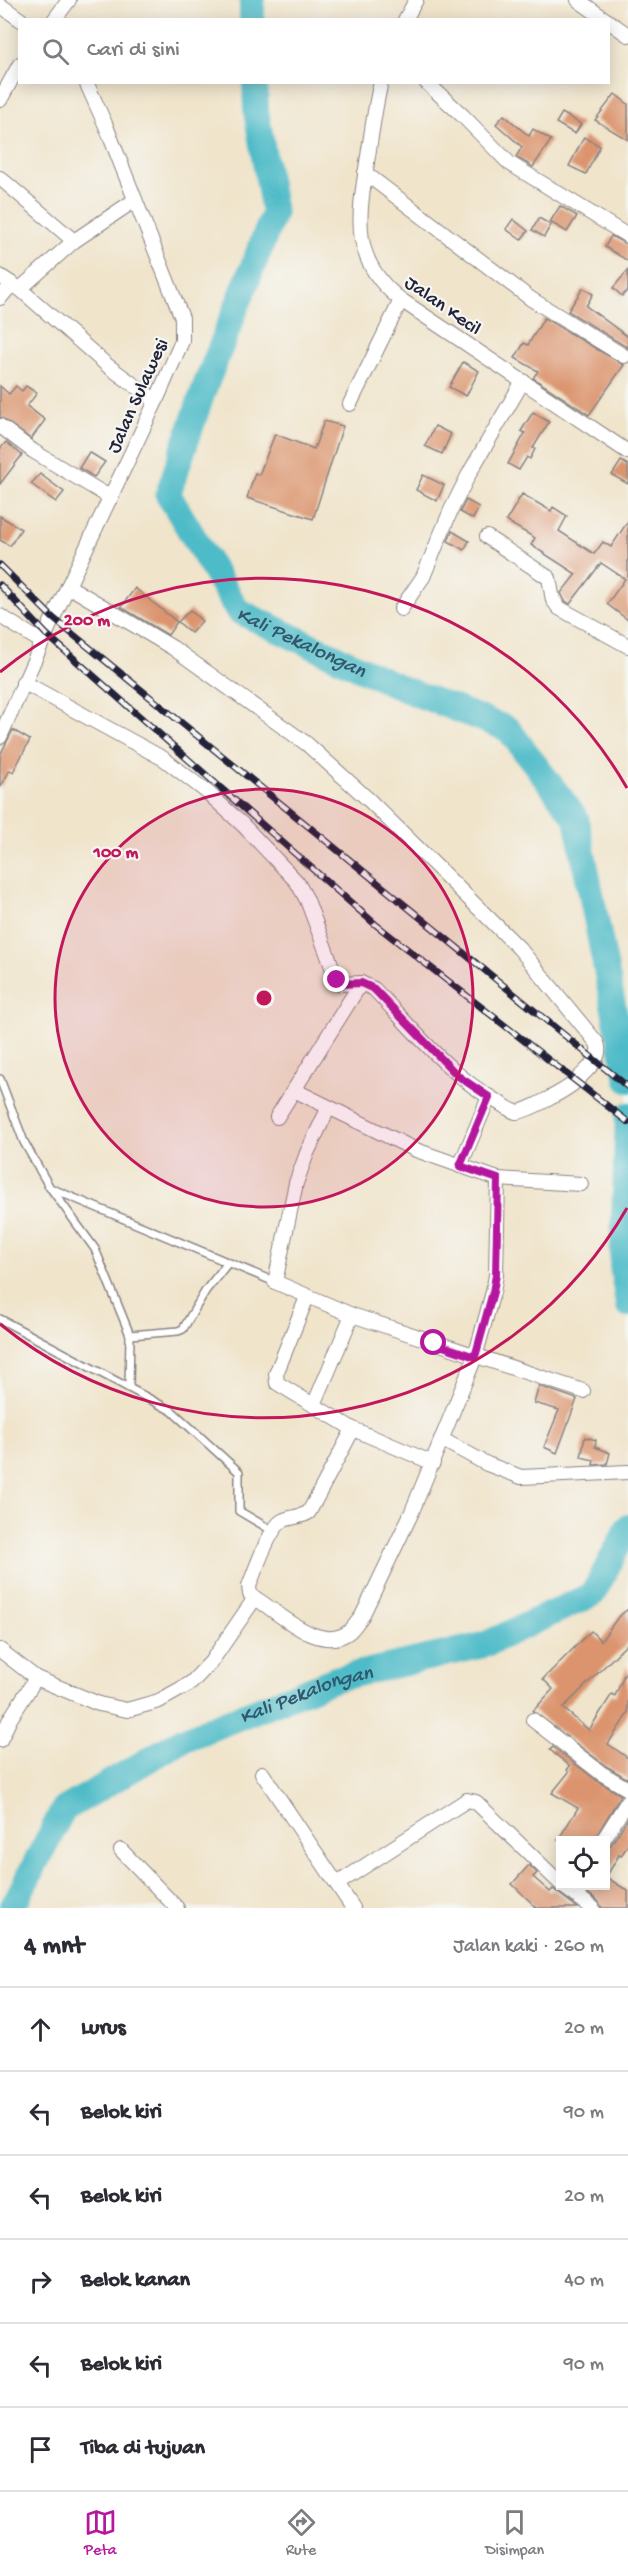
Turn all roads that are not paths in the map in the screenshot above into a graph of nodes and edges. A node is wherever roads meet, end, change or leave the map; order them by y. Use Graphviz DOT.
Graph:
graph roads {
  1 [pos="69,0"];
  2 [pos="416,0"];
  3 [pos="578,0"];
  4 [pos="0,5"];
  5 [pos="18,18"];
  6 [pos="56,18"];
  7 [pos="406,18"];
  8 [pos="604,18"];
  9 [pos="610,22"];
  10 [pos="628,35"];
  11 [pos="18,68"];
  12 [pos="87,84"];
  13 [pos="381,84"];
  14 [pos="428,84"];
  15 [pos="0,100"];
  16 [pos="365,173"];
  17 [pos="0,177"];
  18 [pos="135,200"];
  19 [pos="628,236"];
  20 [pos="74,241"];
  21 [pos="11,283"];
  22 [pos="0,298"];
  23 [pos="401,300"];
  24 [pos="624,356"];
  25 [pos="523,381"];
  26 [pos="156,401"];
  27 [pos="350,404"];
  28 [pos="0,426"];
  29 [pos="628,452"];
  30 [pos="111,498"];
  31 [pos="488,537"];
  32 [pos="68,586"];
  33 [pos="401,609"];
  34 [pos="0,616"];
  35 [pos="42,642"];
  36 [pos="628,646"];
  37 [pos="23,682"];
  38 [pos="0,737"];
  39 [pos="361,983"];
  40 [pos="0,1079"];
  41 [pos="294,1090"];
  42 [pos="489,1097"];
  43 [pos="328,1108"];
  44 [pos="277,1117"];
  45 [pos="460,1166"];
  46 [pos="498,1179"];
  47 [pos="581,1184"];
  48 [pos="50,1188"];
  49 [pos="227,1264"];
  50 [pos="275,1282"];
  51 [pos="307,1297"];
  52 [pos="352,1315"];
  53 [pos="0,1319"];
  54 [pos="130,1335"];
  55 [pos="475,1357"];
  56 [pos="129,1388"];
  57 [pos="583,1391"];
  58 [pos="314,1405"];
  59 [pos="353,1429"];
  60 [pos="441,1439"];
  61 [pos="433,1463"];
  62 [pos="628,1472"];
  63 [pos="273,1531"];
  64 [pos="255,1598"];
  65 [pos="0,1650"];
  66 [pos="36,1678"];
  67 [pos="5,1716"];
  68 [pos="533,1720"];
  69 [pos="0,1740"];
  70 [pos="262,1773"];
  71 [pos="628,1790"];
  72 [pos="628,1801"];
  73 [pos="606,1836"];
  74 [pos="121,1850"];
  75 [pos="556,1877"];
  76 [pos="337,1884"];
  77 [pos="571,1890"];
  78 [pos="177,1908"];
  79 [pos="351,1908"];
  80 [pos="592,1908"];
  1 -- 6 [label="street"];
  2 -- 7 [label="street"];
  3 -- 8 [label="street"];
  4 -- 5 [label="street"];
  9 -- 10 [label="street"];
  11 -- 15 [label="street"];
  12 -- 18 [label="street, Jalan Sulawesi"];
  13 -- 16 [label="street, Jalan Kecil"];
  14 -- 19 [label="street"];
  16 -- 23 [label="street, Jalan Kecil"];
  16 -- 24 [label="street"];
  17 -- 20 [label="street"];
  18 -- 20 [label="street"];
  18 -- 26 [label="street, Jalan Sulawesi"];
  20 -- 21 [label="street"];
  21 -- 22 [label="street"];
  21 -- 26 [label="street"];
  23 -- 25 [label="street, Jalan Kecil"];
  23 -- 27 [label="street"];
  25 -- 29 [label="street, Jalan Kecil"];
  25 -- 33 [label="street"];
  26 -- 30 [label="street, Jalan Sulawesi"];
  28 -- 30 [label="street"];
  30 -- 32 [label="street, Jalan Sulawesi"];
  31 -- 36 [label="street"];
  32 -- 35 [label="street, Jalan Sulawesi"];
  32 -- 42 [label="street"];
  34 -- 35 [label="street"];
  35 -- 37 [label="street, Jalan Sulawesi"];
  37 -- 38 [label="street, Jalan Sulawesi"];
  37 -- 39 [label="street"];
  39 -- 41 [label="street"];
  39 -- 42 [label="street"];
  40 -- 48 [label="lane"];
  41 -- 43 [label="street"];
  41 -- 44 [label="street"];
  42 -- 45 [label="street"];
  43 -- 45 [label="street"];
  43 -- 50 [label="street"];
  45 -- 46 [label="street"];
  46 -- 47 [label="street"];
  46 -- 55 [label="street"];
  48 -- 49 [label="lane"];
  48 -- 54 [label="lane"];
  49 -- 50 [label="lane"];
  49 -- 54 [label="lane"];
  50 -- 51 [label="street"];
  51 -- 52 [label="street"];
  51 -- 58 [label="street"];
  52 -- 55 [label="street"];
  52 -- 58 [label="street"];
  53 -- 56 [label="lane"];
  54 -- 56 [label="lane"];
  55 -- 57 [label="street"];
  55 -- 60 [label="street"];
  56 -- 63 [label="lane"];
  58 -- 59 [label="street"];
  59 -- 61 [label="street"];
  59 -- 63 [label="street"];
  60 -- 61 [label="street"];
  60 -- 62 [label="street"];
  61 -- 64 [label="street"];
  63 -- 64 [label="street"];
  64 -- 66 [label="street"];
  65 -- 66 [label="street"];
  66 -- 67 [label="street"];
  67 -- 69 [label="street"];
  68 -- 71 [label="street"];
  70 -- 76 [label="street"];
  72 -- 73 [label="street"];
  74 -- 78 [label="street"];
  75 -- 76 [label="street"];
  76 -- 79 [label="street"];
  77 -- 80 [label="street"];
}
